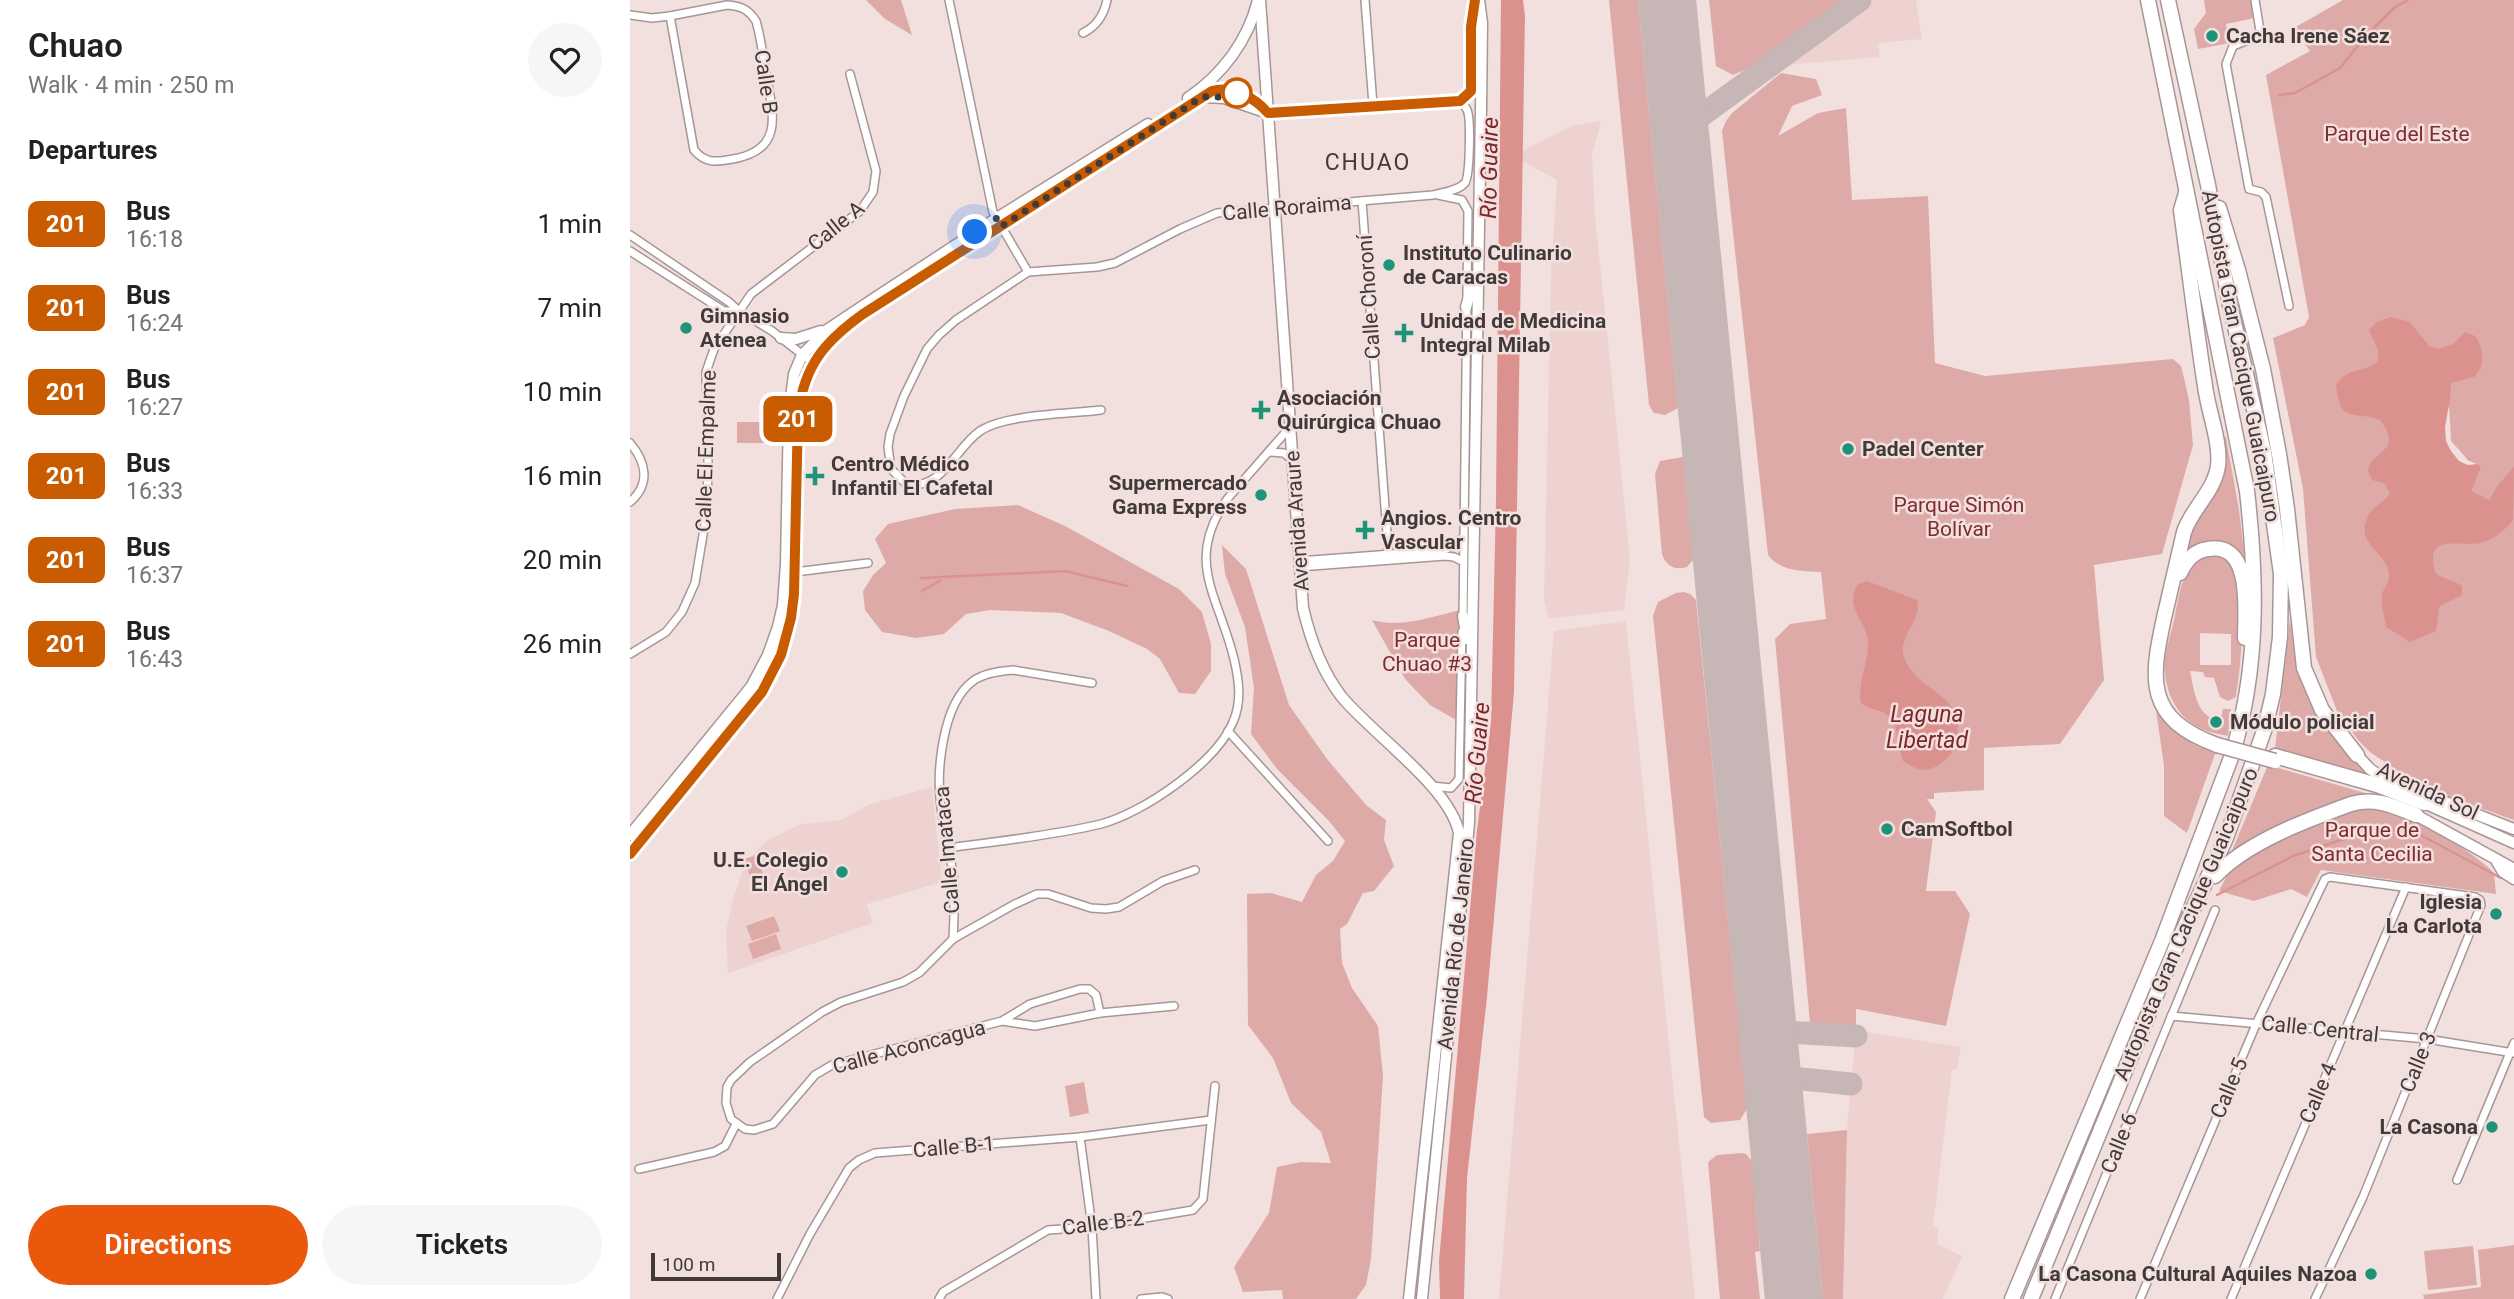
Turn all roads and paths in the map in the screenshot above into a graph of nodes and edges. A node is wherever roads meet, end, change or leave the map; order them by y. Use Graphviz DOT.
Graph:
graph roads {
  1 [pos="949,0"];
  2 [pos="1107,0"];
  3 [pos="1259,0"];
  4 [pos="1366,0"];
  5 [pos="1477,0"];
  6 [pos="2148,0"];
  7 [pos="2168,0"];
  8 [pos="2256,0"];
  9 [pos="630,15"];
  10 [pos="670,16"];
  11 [pos="1083,33"];
  12 [pos="850,74"];
  13 [pos="1460,101"];
  14 [pos="1373,105"];
  15 [pos="1268,113"];
  16 [pos="2208,185"];
  17 [pos="2187,188"];
  18 [pos="1433,195"];
  19 [pos="1363,201"];
  20 [pos="1275,207"];
  21 [pos="1000,222"];
  22 [pos="630,234"];
  23 [pos="630,251"];
  24 [pos="1478,263"];
  25 [pos="1028,272"];
  26 [pos="2289,306"];
  27 [pos="1466,307"];
  28 [pos="739,311"];
  29 [pos="827,330"];
  30 [pos="781,338"];
  31 [pos="802,355"];
  32 [pos="813,362"];
  33 [pos="1101,410"];
  34 [pos="1290,426"];
  35 [pos="630,443"];
  36 [pos="1270,452"];
  37 [pos="1293,461"];
  38 [pos="630,502"];
  39 [pos="1463,536"];
  40 [pos="1389,558"];
  41 [pos="1462,561"];
  42 [pos="868,563"];
  43 [pos="1299,564"];
  44 [pos="795,572"];
  45 [pos="1463,616"];
  46 [pos="630,654"];
  47 [pos="1472,669"];
  48 [pos="2248,682"];
  49 [pos="1092,683"];
  50 [pos="1228,731"];
  51 [pos="2218,742"];
  52 [pos="2357,755"];
  53 [pos="1432,786"];
  54 [pos="2420,809"];
  55 [pos="2514,829"];
  56 [pos="630,835"];
  57 [pos="1328,841"];
  58 [pos="2514,843"];
  59 [pos="948,848"];
  60 [pos="630,854"];
  61 [pos="2496,860"];
  62 [pos="2514,869"];
  63 [pos="1195,870"];
  64 [pos="2514,879"];
  65 [pos="2206,885"];
  66 [pos="2406,887"];
  67 [pos="2215,910"];
  68 [pos="953,939"];
  69 [pos="1174,1006"];
  70 [pos="1100,1013"];
  71 [pos="2171,1016"];
  72 [pos="1002,1021"];
  73 [pos="2257,1022"];
  74 [pos="2345,1031"];
  75 [pos="2427,1040"];
  76 [pos="2514,1043"];
  77 [pos="2512,1052"];
  78 [pos="1215,1086"];
  79 [pos="1211,1120"];
  80 [pos="736,1124"];
  81 [pos="1080,1137"];
  82 [pos="639,1170"];
  83 [pos="2457,1180"];
  84 [pos="1092,1227"];
  85 [pos="777,1299"];
  86 [pos="939,1299"];
  87 [pos="1096,1299"];
  88 [pos="1141,1299"];
  89 [pos="1168,1299"];
  90 [pos="1409,1299"];
  91 [pos="1422,1299"];
  92 [pos="2012,1299"];
  93 [pos="2031,1299"];
  94 [pos="2055,1299"];
  95 [pos="2140,1299"];
  96 [pos="2231,1299"];
  97 [pos="2315,1299"];
  1 -- 21 [label="street"];
  2 -- 11 [label="street"];
  3 -- 15 [label="street, Avenida Araure"];
  3 -- 21 [label="street"];
  4 -- 14 [label="street"];
  5 -- 13 [label="street, Avenida Río de Janeiro"];
  5 -- 24 [label="street, Avenida Río de Janeiro"];
  6 -- 17 [label="highway, Autopista Gran Cacique Guaicaipuro"];
  7 -- 16 [label="highway, Autopista Gran Cacique Guaicaipuro"];
  8 -- 26 [label="street"];
  9 -- 10 [label="street, Calle B"];
  10 -- 10 [label="street, Calle B"];
  12 -- 28 [label="street, Calle A"];
  13 -- 14 [label="street"];
  13 -- 18 [label="street, Calle Roraima"];
  14 -- 15 [label="street"];
  15 -- 20 [label="street, Avenida Araure"];
  15 -- 21 [label="street"];
  16 -- 52 [label="highway"];
  16 -- 65 [label="highway, Autopista Gran Cacique Guaicaipuro"];
  17 -- 48 [label="highway, Autopista Gran Cacique Guaicaipuro"];
  17 -- 51 [label="highway"];
  18 -- 19 [label="street, Calle Roraima"];
  18 -- 27 [label="street"];
  19 -- 20 [label="street, Calle Roraima"];
  19 -- 40 [label="street, Calle Choroní"];
  20 -- 25 [label="street, Calle Roraima"];
  20 -- 34 [label="street, Avenida Araure"];
  21 -- 25 [label="street"];
  21 -- 29 [label="street"];
  21 -- 32 [label="street"];
  22 -- 28 [label="street"];
  23 -- 28 [label="street"];
  24 -- 27 [label="street"];
  24 -- 47 [label="street, Avenida Río de Janeiro"];
  25 -- 33 [label="street, Calle Roraima"];
  27 -- 39 [label="street"];
  28 -- 30 [label="street"];
  28 -- 46 [label="street, Calle El Empalme"];
  29 -- 30 [label="street"];
  29 -- 31 [label="street"];
  30 -- 31 [label="street"];
  31 -- 32 [label="street"];
  31 -- 56 [label="street"];
  32 -- 44 [label="street"];
  34 -- 36 [label="street"];
  34 -- 37 [label="street, Avenida Araure"];
  35 -- 38 [label="street"];
  36 -- 37 [label="street"];
  36 -- 50 [label="street"];
  37 -- 43 [label="street, Avenida Araure"];
  39 -- 40 [label="street"];
  39 -- 41 [label="street"];
  40 -- 41 [label="street"];
  40 -- 43 [label="street"];
  41 -- 45 [label="street"];
  42 -- 44 [label="street"];
  43 -- 53 [label="street, Avenida Araure"];
  44 -- 60 [label="street"];
  45 -- 47 [label="street"];
  45 -- 53 [label="street"];
  47 -- 91 [label="street, Avenida Río de Janeiro"];
  48 -- 51 [label="highway"];
  48 -- 92 [label="highway, Autopista Gran Cacique Guaicaipuro"];
  49 -- 59 [label="street, Calle Imataca"];
  50 -- 57 [label="street"];
  50 -- 59 [label="street"];
  51 -- 54 [label="highway, bridge"];
  52 -- 54 [label="street, Avenida Sol"];
  52 -- 55 [label="street, Avenida Sol"];
  53 -- 90 [label="street, Avenida Río de Janeiro"];
  54 -- 58 [label="street, Avenida Sol"];
  54 -- 61 [label="street, Avenida Sol"];
  54 -- 65 [label="highway"];
  59 -- 68 [label="street, Calle Imataca"];
  61 -- 62 [label="street, Avenida Sol"];
  61 -- 64 [label="street"];
  63 -- 68 [label="street"];
  65 -- 93 [label="highway, Autopista Gran Cacique Guaicaipuro"];
  66 -- 73 [label="street, Calle 5"];
  66 -- 74 [label="street, Calle 4"];
  66 -- 75 [label="street, Calle 3"];
  67 -- 71 [label="street, Calle 6"];
  68 -- 80 [label="street"];
  69 -- 70 [label="street, Calle Aconcagua"];
  70 -- 72 [label="street, Calle Aconcagua"];
  70 -- 72 [label="street, Calle Aconcagua"];
  71 -- 73 [label="street, Calle Central"];
  71 -- 94 [label="street, Calle 6"];
  72 -- 80 [label="street, Calle Aconcagua"];
  73 -- 74 [label="street, Calle Central"];
  73 -- 95 [label="street, Calle 5"];
  74 -- 75 [label="street, Calle Central"];
  74 -- 96 [label="street, Calle 4"];
  75 -- 77 [label="street, Calle Central"];
  75 -- 97 [label="street, Calle 3"];
  76 -- 77 [label="street"];
  77 -- 83 [label="street"];
  78 -- 79 [label="street"];
  79 -- 81 [label="street, Calle B-1"];
  79 -- 84 [label="street, Calle B-2"];
  80 -- 82 [label="street"];
  81 -- 84 [label="street"];
  81 -- 85 [label="street, Calle B-1"];
  84 -- 86 [label="street, Calle B-2"];
  84 -- 87 [label="street"];
  88 -- 89 [label="street"];
}
